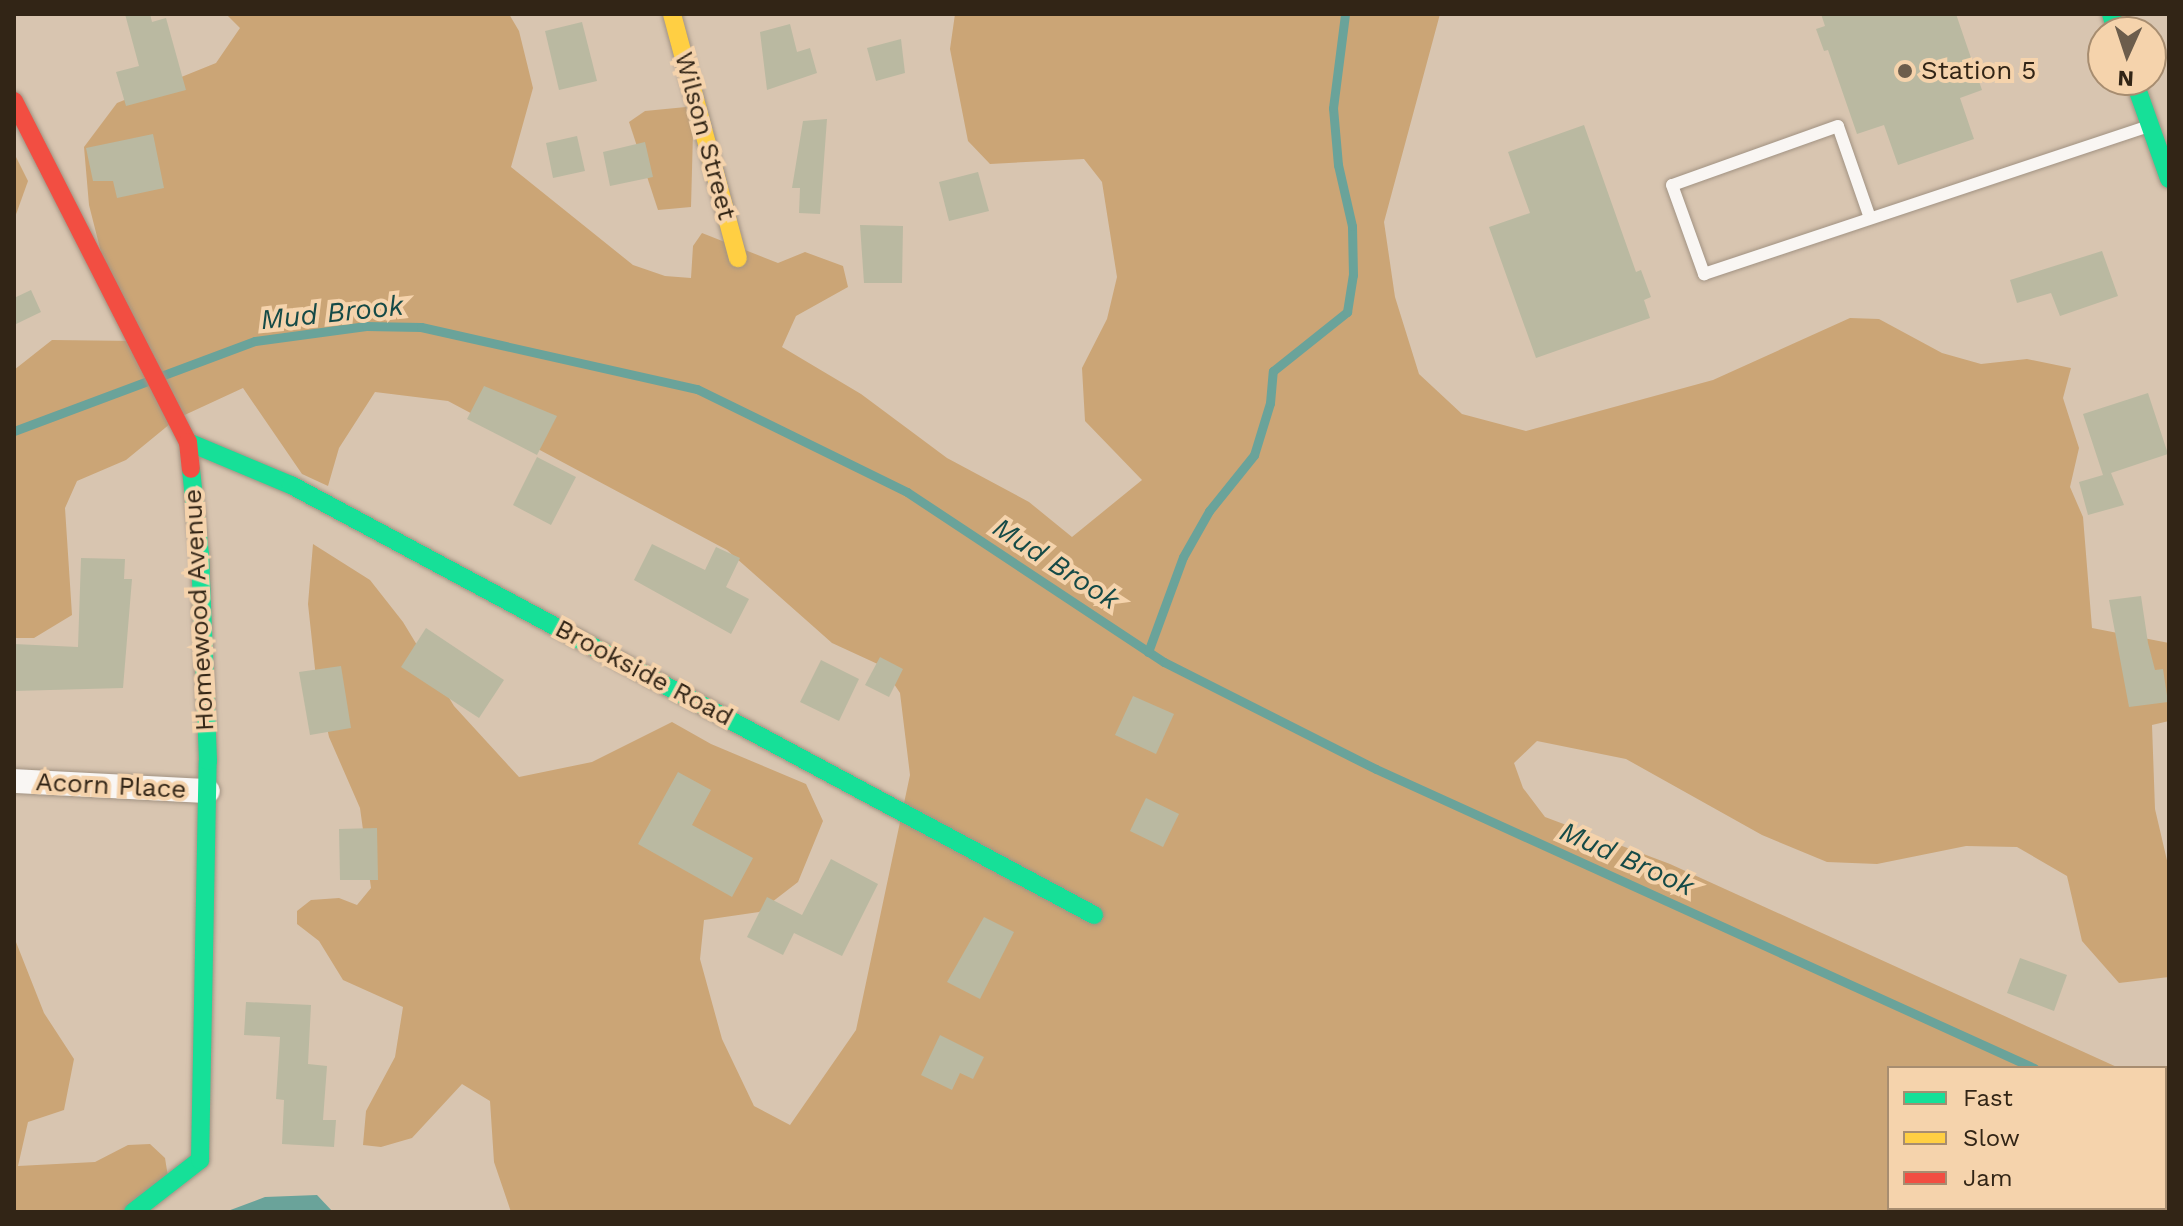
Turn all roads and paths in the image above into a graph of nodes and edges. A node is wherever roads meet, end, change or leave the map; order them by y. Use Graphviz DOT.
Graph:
graph roads {
  1 [pos="672,14"];
  2 [pos="2140,96"];
  3 [pos="14,101"];
  4 [pos="2150,125"];
  5 [pos="2169,179"];
  6 [pos="1870,218"];
  7 [pos="738,258"];
  8 [pos="188,442"];
  9 [pos="14,781"];
  10 [pos="208,791"];
  11 [pos="1094,915"];
  12 [pos="133,1212"];
  1 -- 7 [label="street, Wilson Street"];
  2 -- 4 [label="street"];
  3 -- 8 [label="street, Homewood Avenue"];
  4 -- 5 [label="street"];
  4 -- 6 [label="lane"];
  6 -- 6 [label="lane"];
  8 -- 10 [label="street, Homewood Avenue"];
  8 -- 11 [label="street, Brookside Road"];
  9 -- 10 [label="street, Acorn Place"];
  10 -- 12 [label="street, Homewood Avenue"];
}
